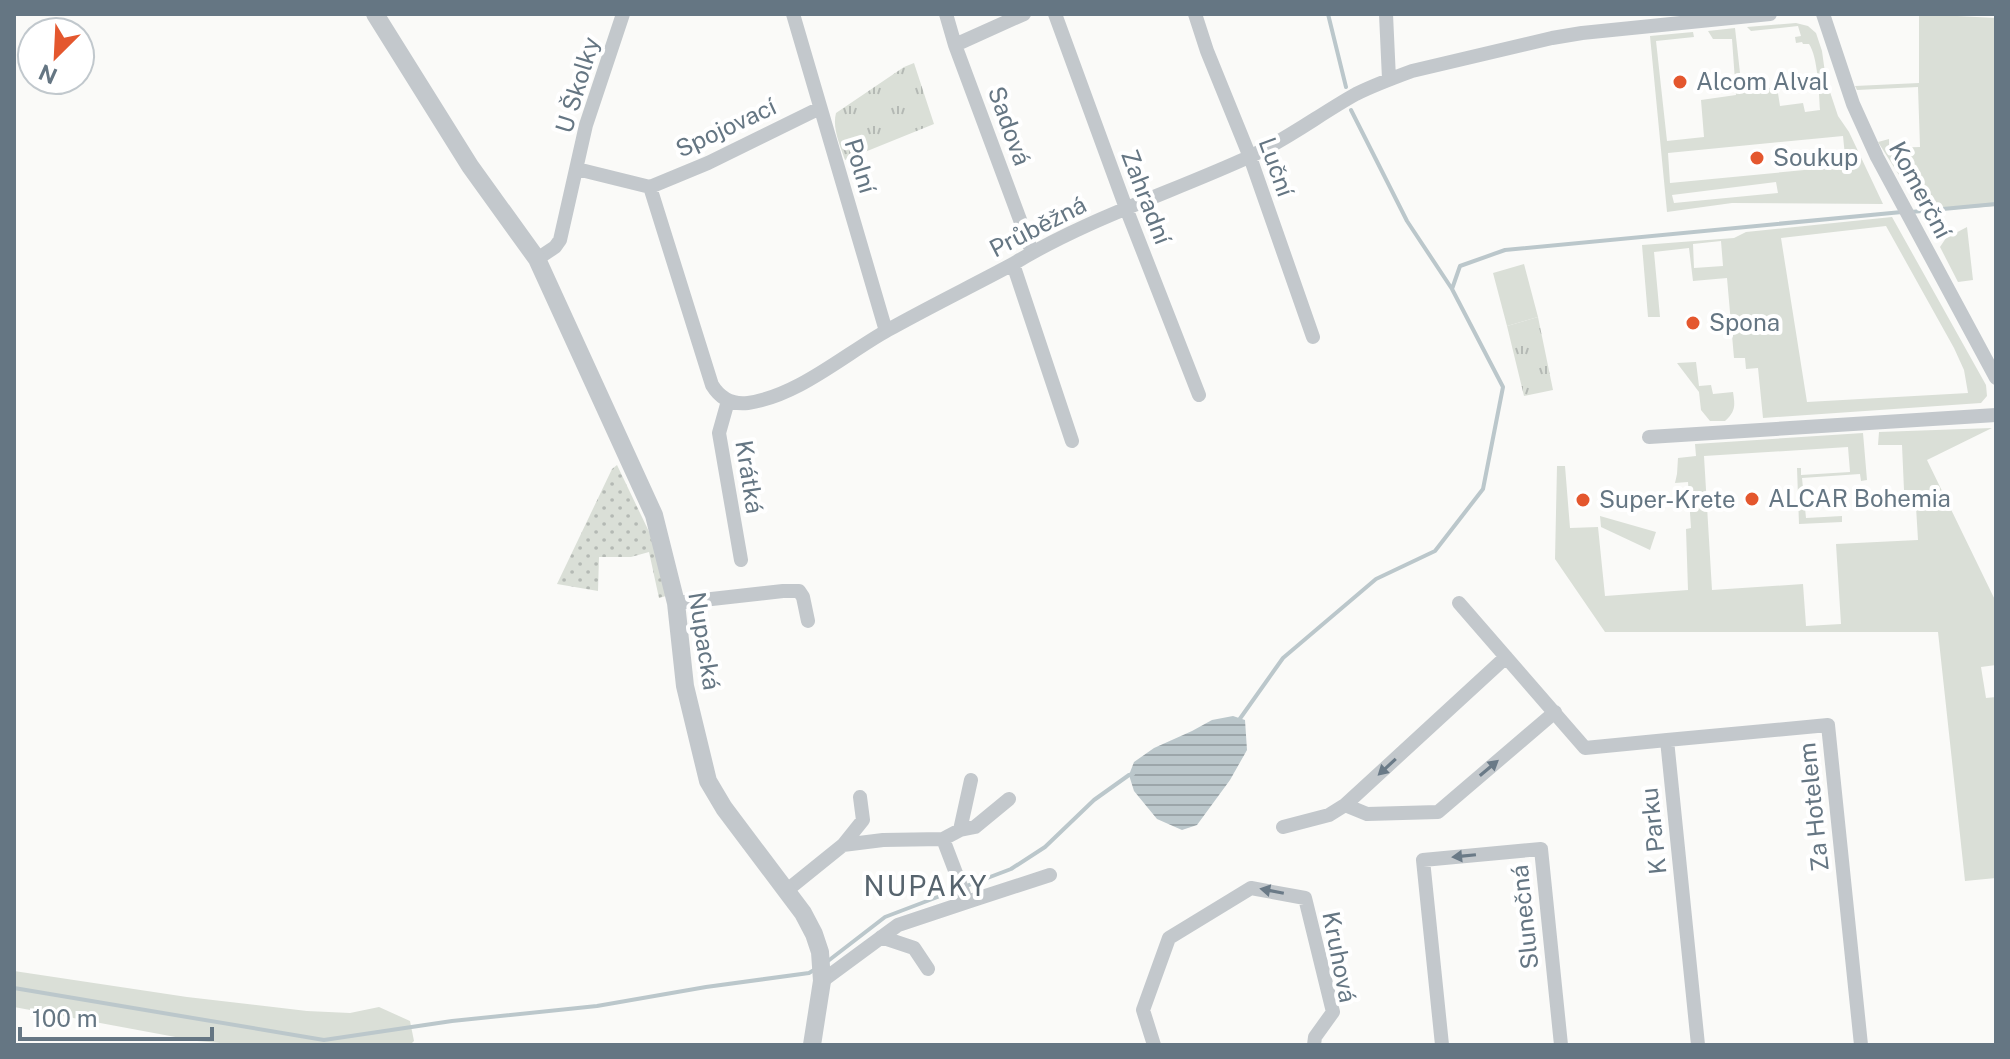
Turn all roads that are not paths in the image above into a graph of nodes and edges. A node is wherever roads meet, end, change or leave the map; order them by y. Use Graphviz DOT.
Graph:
graph roads {
  1 [pos="375,14"];
  2 [pos="623,14"];
  3 [pos="793,14"];
  4 [pos="946,14"];
  5 [pos="1024,14"];
  6 [pos="1055,14"];
  7 [pos="1195,14"];
  8 [pos="1386,14"];
  9 [pos="1770,14"];
  10 [pos="1823,14"];
  11 [pos="955,45"];
  12 [pos="1389,79"];
  13 [pos="820,108"];
  14 [pos="1250,157"];
  15 [pos="577,169"];
  16 [pos="650,187"];
  17 [pos="1126,208"];
  18 [pos="1032,252"];
  19 [pos="537,259"];
  20 [pos="1013,264"];
  21 [pos="886,331"];
  22 [pos="1313,337"];
  23 [pos="1996,378"];
  24 [pos="1199,395"];
  25 [pos="728,401"];
  26 [pos="1996,415"];
  27 [pos="1649,437"];
  28 [pos="1072,441"];
  29 [pos="741,560"];
  30 [pos="676,603"];
  31 [pos="1459,603"];
  32 [pos="808,621"];
  33 [pos="1506,657"];
  34 [pos="1555,712"];
  35 [pos="1667,740"];
  36 [pos="971,780"];
  37 [pos="860,797"];
  38 [pos="1009,799"];
  39 [pos="1345,805"];
  40 [pos="1283,827"];
  41 [pos="960,830"];
  42 [pos="943,839"];
  43 [pos="843,845"];
  44 [pos="1050,875"];
  45 [pos="786,891"];
  46 [pos="966,899"];
  47 [pos="881,937"];
  48 [pos="821,968"];
  49 [pos="928,969"];
  50 [pos="812,1045"];
  51 [pos="1154,1045"];
  52 [pos="1314,1045"];
  53 [pos="1442,1045"];
  54 [pos="1561,1045"];
  55 [pos="1698,1045"];
  56 [pos="1861,1045"];
  1 -- 19 [label="street, Nupacká"];
  2 -- 15 [label="street, U Školky"];
  3 -- 13 [label="street, Polní"];
  4 -- 11 [label="street, Sadová"];
  5 -- 11 [label="street"];
  6 -- 17 [label="street, Zahradní"];
  7 -- 14 [label="street, Luční"];
  8 -- 12 [label="street"];
  9 -- 12 [label="street, Průběžná"];
  10 -- 23 [label="street, Komerční"];
  11 -- 18 [label="street, Sadová"];
  12 -- 14 [label="street, Průběžná"];
  13 -- 16 [label="street, Spojovací"];
  13 -- 21 [label="street, Polní"];
  14 -- 17 [label="street, Průběžná"];
  14 -- 22 [label="street, Luční"];
  15 -- 16 [label="street"];
  15 -- 19 [label="street"];
  16 -- 25 [label="street"];
  17 -- 18 [label="street, Průběžná"];
  17 -- 24 [label="street, Zahradní"];
  18 -- 20 [label="street, Průběžná"];
  19 -- 30 [label="street, Nupacká"];
  20 -- 21 [label="street, Průběžná"];
  20 -- 28 [label="street"];
  21 -- 25 [label="street, Průběžná"];
  25 -- 29 [label="street, Krátká"];
  26 -- 27 [label="street"];
  30 -- 32 [label="street"];
  30 -- 45 [label="street, Nupacká"];
  31 -- 33 [label="street"];
  33 -- 34 [label="street"];
  33 -- 39 [label="street, one-way"];
  34 -- 35 [label="street"];
  39 -- 34 [label="street, one-way"];
  35 -- 55 [label="street, K Parku"];
  35 -- 56 [label="street, Za Hotelem"];
  36 -- 41 [label="street"];
  37 -- 43 [label="street"];
  38 -- 41 [label="street"];
  39 -- 40 [label="street"];
  41 -- 42 [label="street"];
  42 -- 43 [label="street"];
  42 -- 46 [label="street"];
  43 -- 45 [label="street"];
  44 -- 46 [label="street"];
  45 -- 48 [label="street, Nupacká"];
  46 -- 47 [label="street"];
  47 -- 48 [label="street"];
  47 -- 49 [label="street"];
  48 -- 50 [label="street"];
  52 -- 51 [label="street, Kruhová, one-way"];
  54 -- 53 [label="street, Slunečná, one-way"];
}
